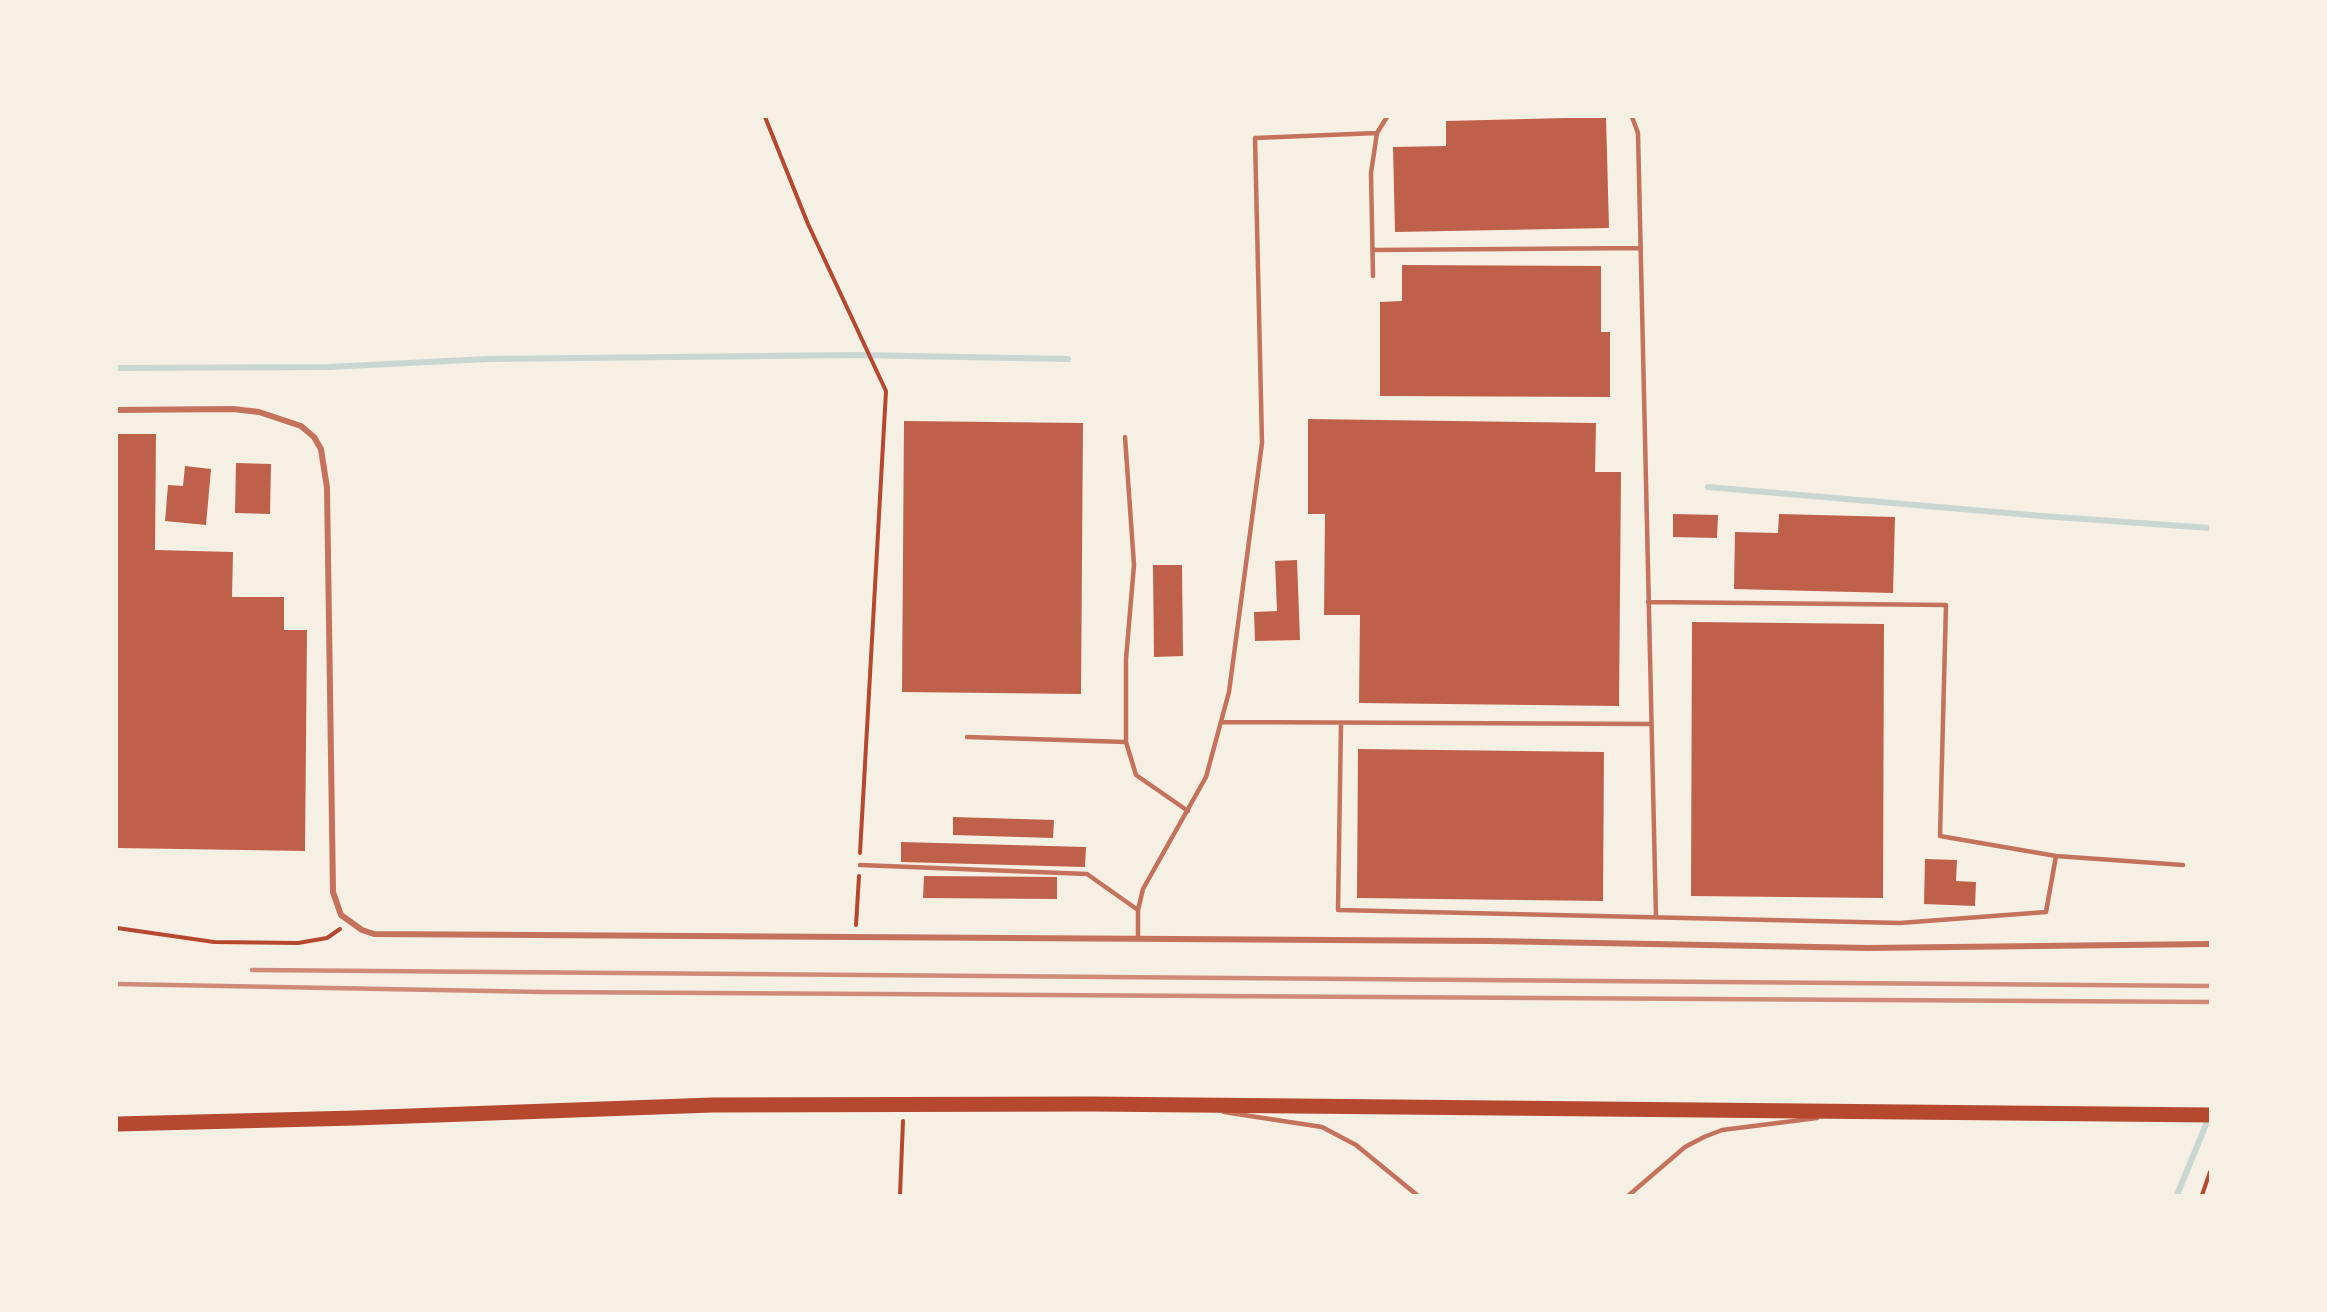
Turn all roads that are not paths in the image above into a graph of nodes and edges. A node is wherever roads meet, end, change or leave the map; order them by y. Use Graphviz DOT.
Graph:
graph roads {
  1 [pos="1387,117"];
  2 [pos="1632,117"];
  3 [pos="1377,133"];
  4 [pos="1641,248"];
  5 [pos="1373,250"];
  6 [pos="1373,276"];
  7 [pos="117,410"];
  8 [pos="1125,437"];
  9 [pos="1648,602"];
  10 [pos="1221,722"];
  11 [pos="1341,723"];
  12 [pos="1651,724"];
  13 [pos="967,737"];
  14 [pos="1126,742"];
  15 [pos="1188,811"];
  16 [pos="2056,856"];
  17 [pos="860,865"];
  18 [pos="2183,865"];
  19 [pos="1137,910"];
  20 [pos="1656,917"];
  21 [pos="1138,939"];
  22 [pos="2210,944"];
  23 [pos="1174,1105"];
  24 [pos="1875,1110"];
  25 [pos="2210,1115"];
  26 [pos="117,1124"];
  27 [pos="1639,1186"];
  28 [pos="1417,1195"];
  29 [pos="1629,1195"];
  30 [pos="1639,1195"];
  1 -- 3 [label="lane"];
  2 -- 4 [label="lane"];
  3 -- 5 [label="lane"];
  3 -- 10 [label="lane"];
  4 -- 5 [label="lane"];
  4 -- 9 [label="lane"];
  5 -- 6 [label="lane"];
  7 -- 21 [label="street"];
  8 -- 14 [label="lane"];
  9 -- 12 [label="lane"];
  9 -- 16 [label="lane"];
  10 -- 11 [label="lane"];
  10 -- 15 [label="lane"];
  11 -- 12 [label="lane"];
  11 -- 20 [label="lane"];
  12 -- 20 [label="lane"];
  13 -- 14 [label="lane"];
  14 -- 15 [label="lane"];
  15 -- 19 [label="lane"];
  16 -- 18 [label="lane"];
  16 -- 20 [label="lane"];
  17 -- 19 [label="lane"];
  19 -- 21 [label="lane"];
  21 -- 22 [label="street"];
  23 -- 24 [label="main road"];
  23 -- 26 [label="main road"];
  23 -- 28 [label="lane"];
  24 -- 25 [label="main road"];
  24 -- 27 [label="lane"];
  27 -- 29 [label="lane"];
  27 -- 30 [label="lane"];
}
